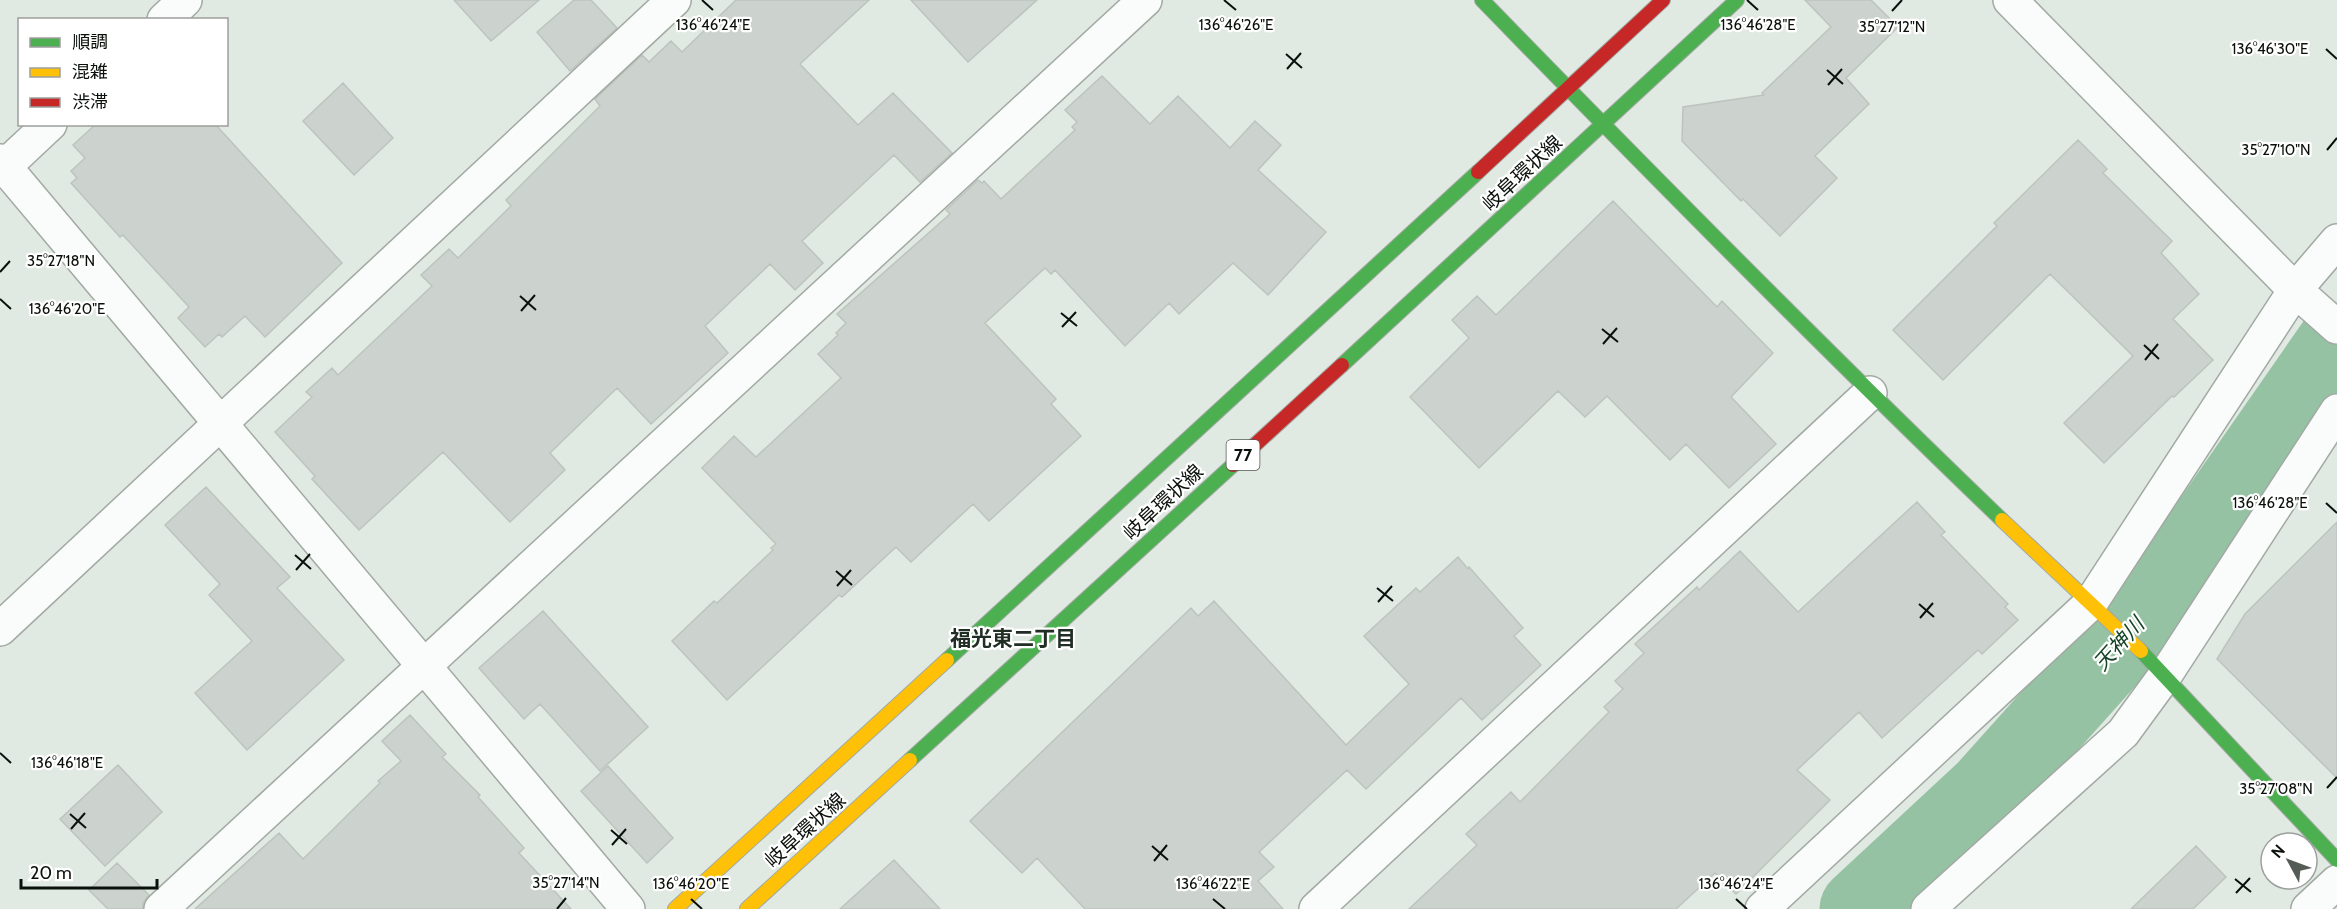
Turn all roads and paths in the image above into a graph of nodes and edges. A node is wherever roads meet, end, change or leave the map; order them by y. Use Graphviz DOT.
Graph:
graph roads {
  1 [pos="185,0"];
  2 [pos="674,0"];
  3 [pos="1145,0"];
  4 [pos="1482,0"];
  5 [pos="1663,0"];
  6 [pos="1737,0"];
  7 [pos="2010,0"];
  8 [pos="166,18"];
  9 [pos="1568,90"];
  10 [pos="1603,125"];
  11 [pos="48,126"];
  12 [pos="2,166"];
  13 [pos="2337,241"];
  14 [pos="2296,291"];
  15 [pos="2337,327"];
  16 [pos="1870,393"];
  17 [pos="2337,411"];
  18 [pos="220,423"];
  19 [pos="2095,609"];
  20 [pos="0,629"];
  21 [pos="424,666"];
  22 [pos="2160,671"];
  23 [pos="2337,860"];
  24 [pos="2337,882"];
  25 [pos="161,909"];
  26 [pos="628,909"];
  27 [pos="675,909"];
  28 [pos="747,909"];
  29 [pos="1316,909"];
  30 [pos="1762,909"];
  31 [pos="1928,909"];
  32 [pos="2308,909"];
  1 -- 8 [label="street"];
  2 -- 18 [label="street"];
  3 -- 21 [label="street"];
  4 -- 9 [label="main road"];
  5 -- 9 [label="main road, 岐阜環状線 / 77"];
  6 -- 10 [label="main road, 岐阜環状線 / 77"];
  7 -- 14 [label="street"];
  9 -- 10 [label="main road"];
  9 -- 27 [label="main road, 岐阜環状線 / 77"];
  10 -- 16 [label="main road"];
  10 -- 28 [label="main road, 岐阜環状線 / 77"];
  11 -- 12 [label="street"];
  12 -- 18 [label="street"];
  13 -- 14 [label="street"];
  14 -- 15 [label="street"];
  14 -- 19 [label="street"];
  16 -- 19 [label="main road"];
  16 -- 29 [label="street"];
  17 -- 22 [label="street"];
  18 -- 20 [label="street"];
  18 -- 21 [label="street"];
  19 -- 22 [label="main road"];
  19 -- 30 [label="street"];
  21 -- 25 [label="street"];
  21 -- 26 [label="street"];
  22 -- 23 [label="main road"];
  22 -- 31 [label="street"];
  24 -- 32 [label="street"];
}
